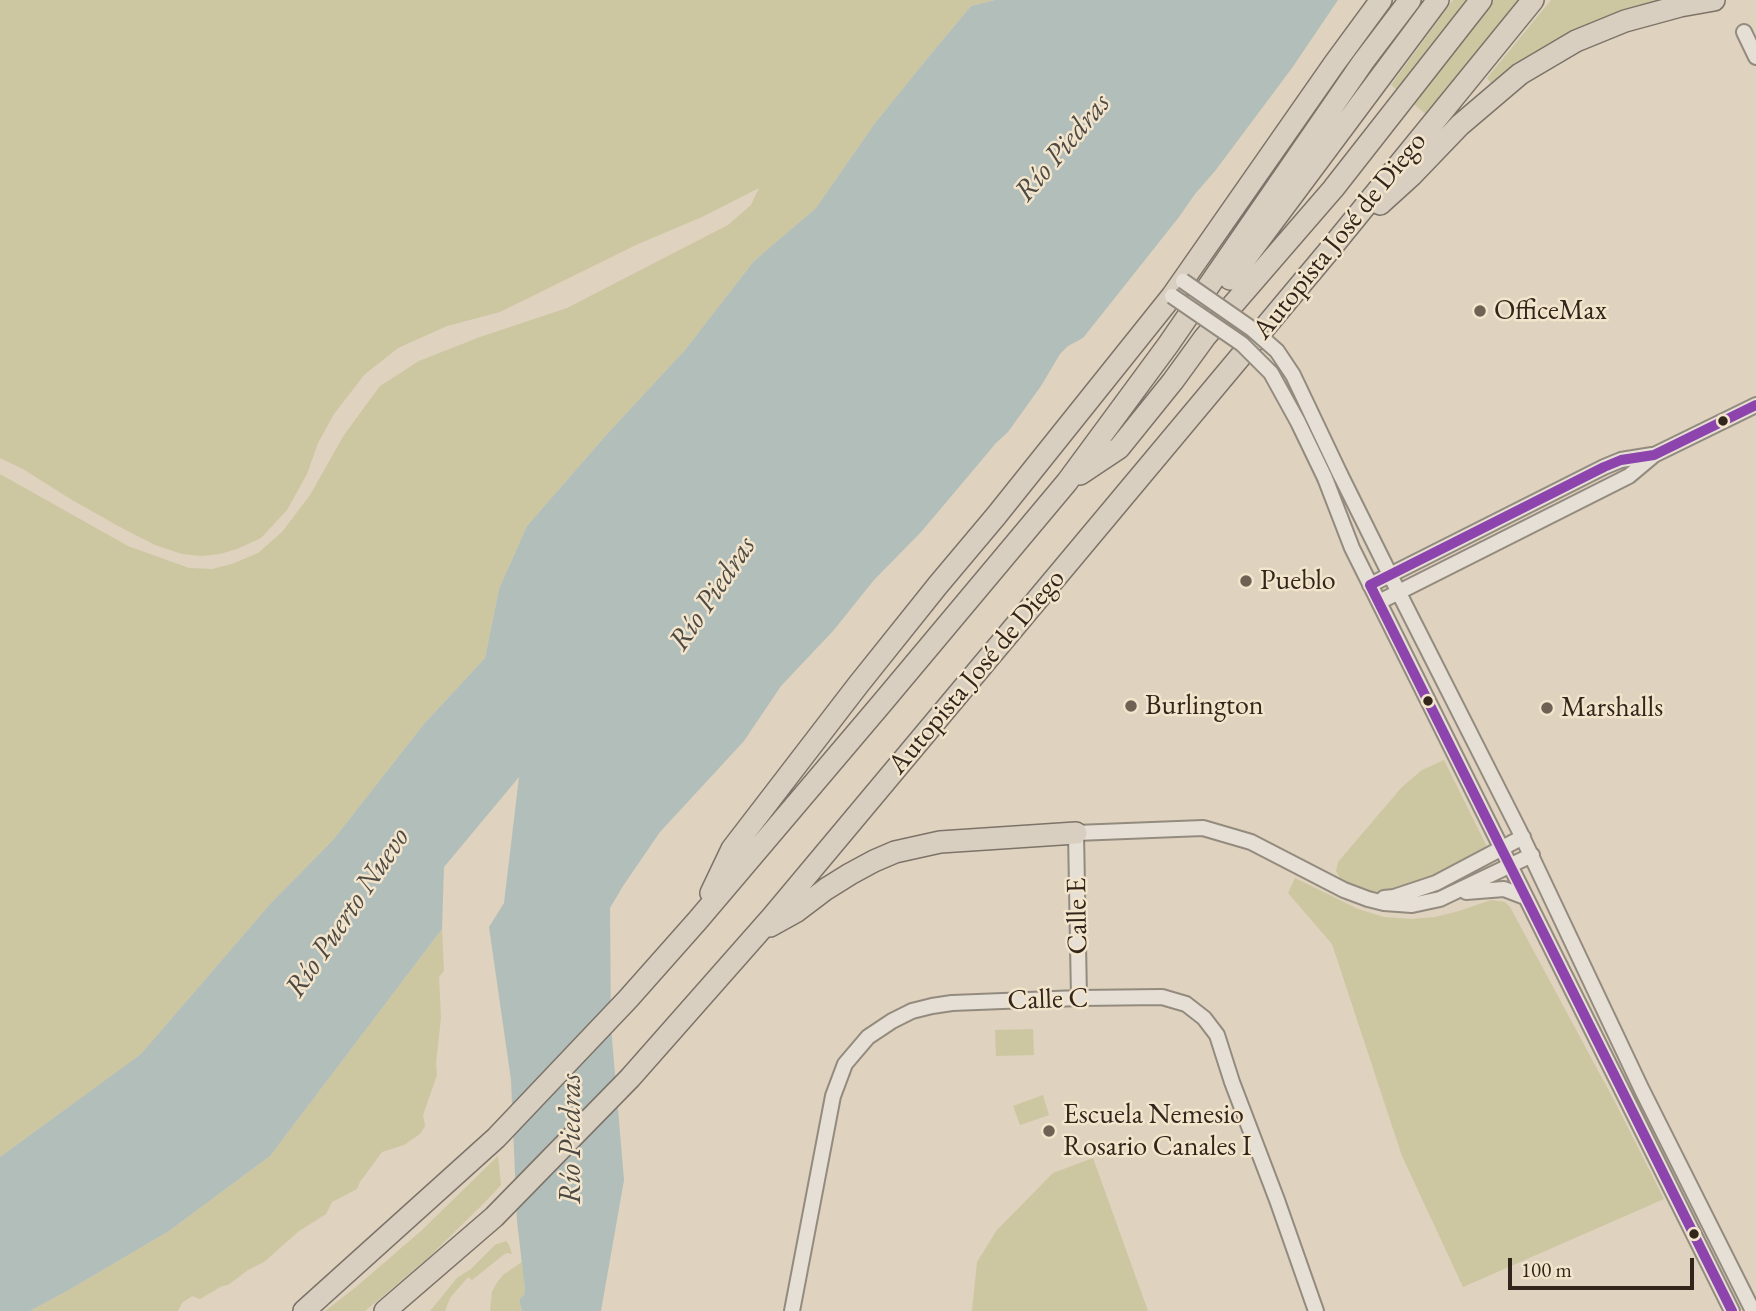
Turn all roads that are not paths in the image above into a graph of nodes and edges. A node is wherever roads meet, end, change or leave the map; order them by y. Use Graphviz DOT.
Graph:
graph roads {
  1 [pos="1381,0"];
  2 [pos="1410,0"];
  3 [pos="1438,0"];
  4 [pos="1481,0"];
  5 [pos="1533,0"];
  6 [pos="1714,0"];
  7 [pos="1744,32"];
  8 [pos="1756,57"];
  9 [pos="1327,253"];
  10 [pos="1178,288"];
  11 [pos="1168,345"];
  12 [pos="1756,405"];
  13 [pos="1654,455"];
  14 [pos="1067,482"];
  15 [pos="1391,575"];
  16 [pos="1370,585"];
  17 [pos="1399,592"];
  18 [pos="1379,602"];
  19 [pos="1076,833"];
  20 [pos="1523,837"];
  21 [pos="1502,849"];
  22 [pos="1531,855"];
  23 [pos="1510,866"];
  24 [pos="1448,895"];
  25 [pos="1525,897"];
  26 [pos="1368,900"];
  27 [pos="698,920"];
  28 [pos="759,932"];
  29 [pos="1079,998"];
  30 [pos="304,1311"];
  31 [pos="386,1311"];
  32 [pos="792,1311"];
  33 [pos="1316,1311"];
  34 [pos="1732,1311"];
  35 [pos="1753,1311"];
  1 -- 10 [label="highway"];
  2 -- 11 [label="highway, Autopista José de Diego"];
  3 -- 11 [label="highway"];
  4 -- 14 [label="highway"];
  5 -- 9 [label="highway, Autopista José de Diego"];
  6 -- 9 [label="highway"];
  7 -- 8 [label="street"];
  9 -- 28 [label="highway, Autopista José de Diego"];
  10 -- 15 [label="street, bridge"];
  10 -- 16 [label="street, bridge"];
  10 -- 27 [label="highway"];
  11 -- 14 [label="highway, Autopista José de Diego"];
  12 -- 13 [label="street"];
  13 -- 15 [label="street"];
  13 -- 17 [label="street"];
  14 -- 27 [label="highway, Autopista José de Diego"];
  15 -- 16 [label="street"];
  15 -- 17 [label="street"];
  16 -- 18 [label="street"];
  17 -- 18 [label="street"];
  17 -- 20 [label="street"];
  18 -- 21 [label="street"];
  19 -- 26 [label="street"];
  19 -- 28 [label="highway"];
  19 -- 29 [label="street, Calle E"];
  20 -- 21 [label="street"];
  20 -- 22 [label="street"];
  21 -- 23 [label="street"];
  21 -- 26 [label="street"];
  22 -- 23 [label="street"];
  22 -- 35 [label="street"];
  23 -- 24 [label="street"];
  23 -- 25 [label="street"];
  24 -- 25 [label="street"];
  24 -- 26 [label="street"];
  25 -- 34 [label="street"];
  27 -- 30 [label="highway, Autopista José de Diego"];
  28 -- 31 [label="highway, Autopista José de Diego"];
  29 -- 32 [label="street, Calle C"];
  29 -- 33 [label="street, Calle C"];
}
